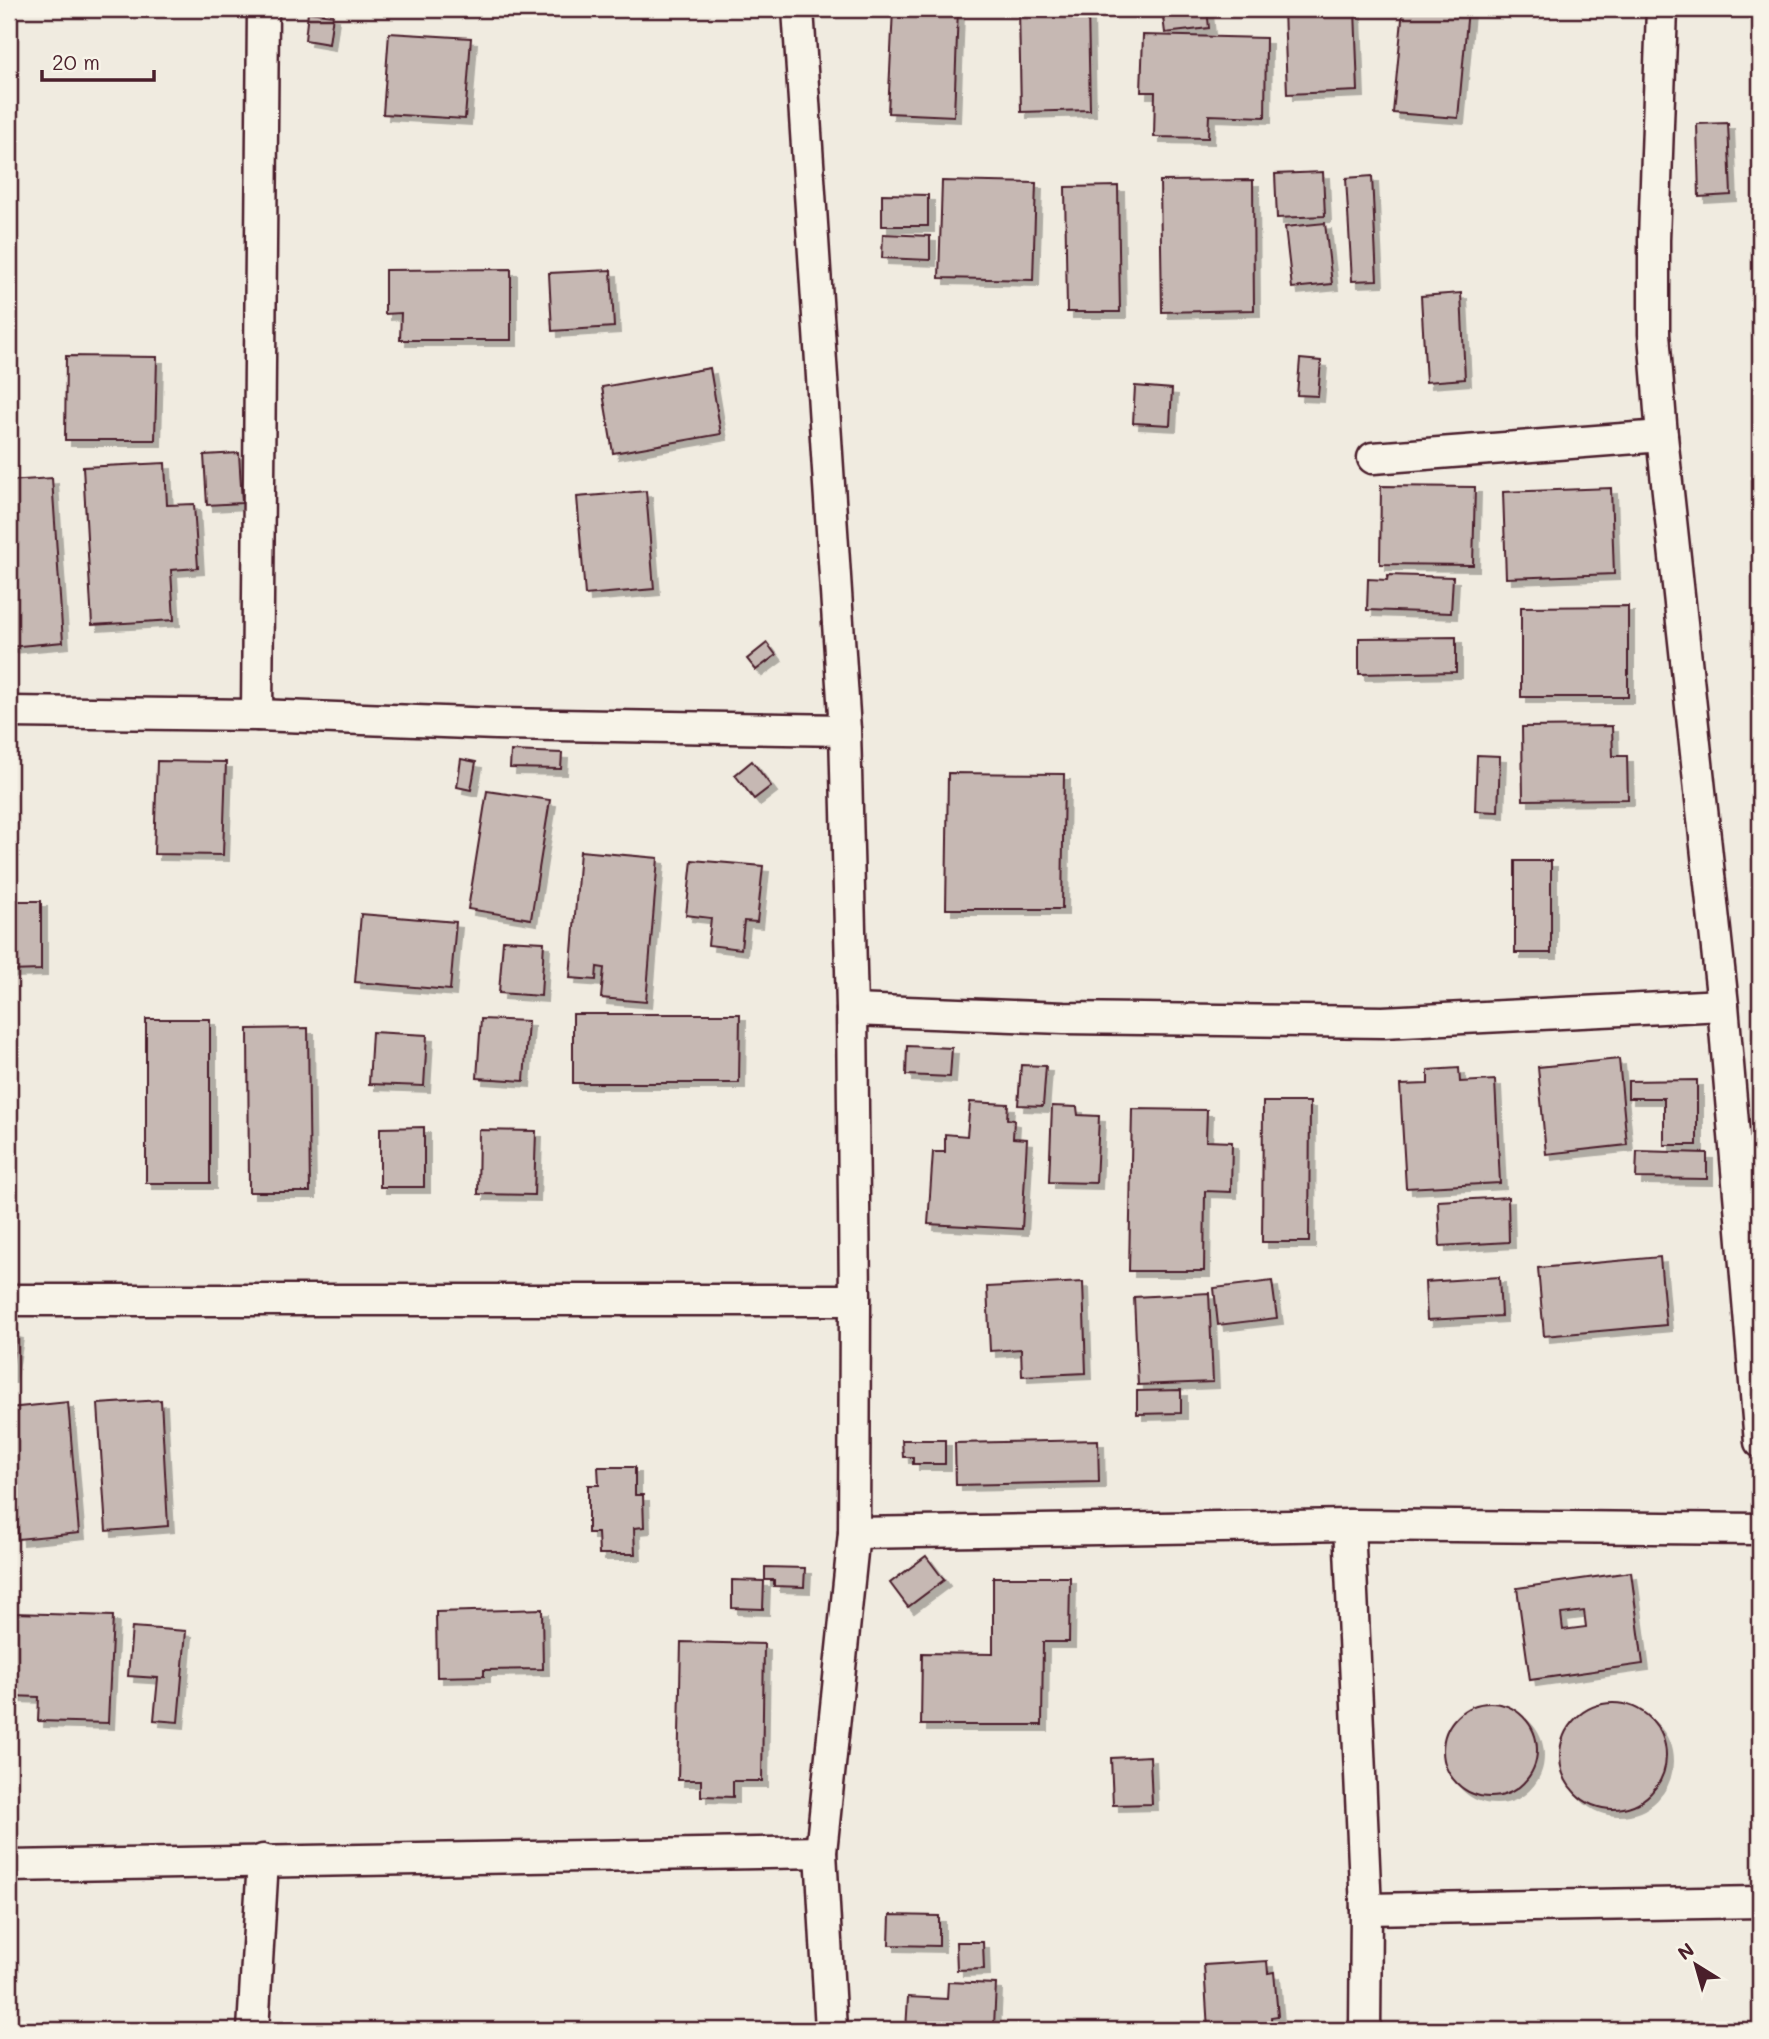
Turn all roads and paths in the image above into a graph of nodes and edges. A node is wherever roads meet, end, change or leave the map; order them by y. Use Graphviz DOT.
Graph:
graph roads {
  1 [pos="263,9"];
  2 [pos="798,9"];
  3 [pos="1662,9"];
  4 [pos="1662,436"];
  5 [pos="1373,458"];
  6 [pos="9,712"];
  7 [pos="257,715"];
  8 [pos="845,730"];
  9 [pos="1723,1005"];
  10 [pos="852,1010"];
  11 [pos="9,1300"];
  12 [pos="855,1300"];
  13 [pos="1760,1443"];
  14 [pos="1349,1525"];
  15 [pos="1760,1529"];
  16 [pos="854,1533"];
  17 [pos="821,1852"];
  18 [pos="263,1860"];
  19 [pos="9,1866"];
  20 [pos="1760,1902"];
  21 [pos="1366,1909"];
  22 [pos="253,2030"];
  23 [pos="831,2030"];
  24 [pos="1364,2030"];
  1 -- 7 [label="street"];
  2 -- 8 [label="street"];
  3 -- 4 [label="street"];
  4 -- 5 [label="street"];
  4 -- 9 [label="street"];
  6 -- 7 [label="street"];
  7 -- 8 [label="street"];
  8 -- 10 [label="street"];
  9 -- 10 [label="street"];
  9 -- 13 [label="street"];
  10 -- 12 [label="street"];
  11 -- 12 [label="street"];
  12 -- 16 [label="street"];
  14 -- 15 [label="street"];
  14 -- 16 [label="street"];
  14 -- 21 [label="street"];
  16 -- 17 [label="street"];
  17 -- 18 [label="street"];
  17 -- 23 [label="street"];
  18 -- 19 [label="street"];
  18 -- 22 [label="street"];
  20 -- 21 [label="street"];
  21 -- 24 [label="street"];
}
